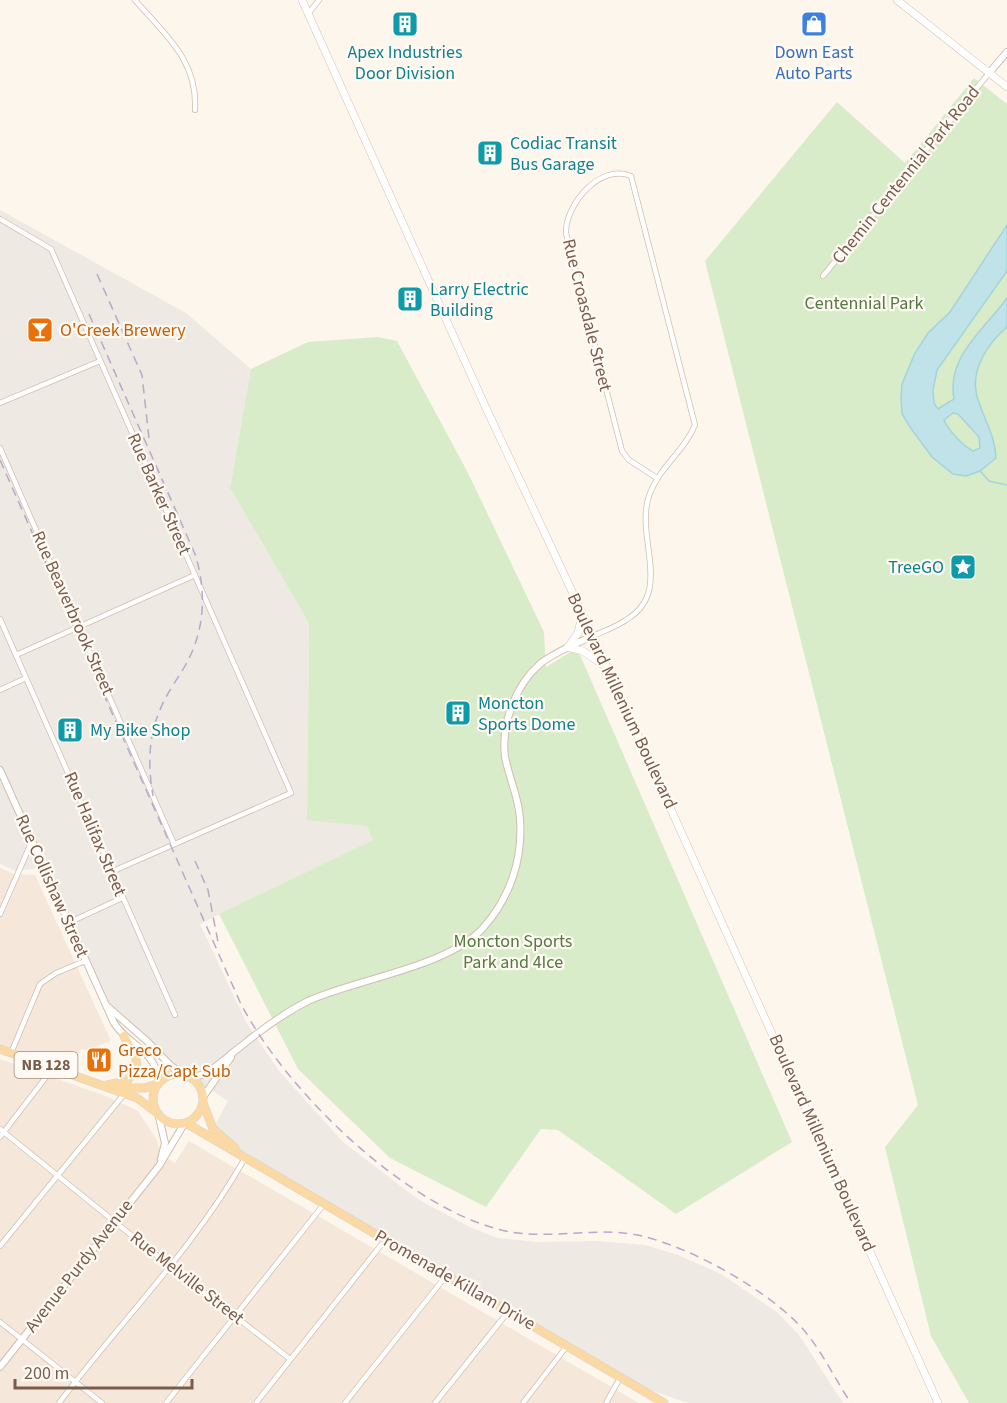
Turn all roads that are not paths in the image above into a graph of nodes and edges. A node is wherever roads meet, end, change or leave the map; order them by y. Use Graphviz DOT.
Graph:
graph roads {
  1 [pos="135,0"];
  2 [pos="302,0"];
  3 [pos="319,0"];
  4 [pos="897,0"];
  5 [pos="308,14"];
  6 [pos="1007,52"];
  7 [pos="989,73"];
  8 [pos="1007,87"];
  9 [pos="195,110"];
  10 [pos="0,219"];
  11 [pos="823,276"];
  12 [pos="100,361"];
  13 [pos="0,403"];
  14 [pos="0,448"];
  15 [pos="657,478"];
  16 [pos="195,575"];
  17 [pos="582,612"];
  18 [pos="0,619"];
  19 [pos="80,626"];
  20 [pos="593,636"];
  21 [pos="568,647"];
  22 [pos="16,655"];
  23 [pos="607,667"];
  24 [pos="26,678"];
  25 [pos="0,690"];
  26 [pos="0,770"];
  27 [pos="32,841"];
  28 [pos="174,844"];
  29 [pos="111,872"];
  30 [pos="122,898"];
  31 [pos="2,902"];
  32 [pos="0,914"];
  33 [pos="68,923"];
  34 [pos="85,961"];
  35 [pos="104,1003"];
  36 [pos="175,1015"];
  37 [pos="124,1036"];
  38 [pos="239,1048"];
  39 [pos="0,1049"];
  40 [pos="11,1053"];
  41 [pos="53,1068"];
  42 [pos="188,1077"];
  43 [pos="91,1082"];
  44 [pos="159,1083"];
  45 [pos="103,1084"];
  46 [pos="124,1093"];
  47 [pos="203,1099"];
  48 [pos="158,1115"];
  49 [pos="185,1124"];
  50 [pos="1,1132"];
  51 [pos="245,1158"];
  52 [pos="159,1166"];
  53 [pos="57,1175"];
  54 [pos="324,1204"];
  55 [pos="114,1222"];
  56 [pos="385,1240"];
  57 [pos="0,1246"];
  58 [pos="170,1266"];
  59 [pos="446,1275"];
  60 [pos="508,1312"];
  61 [pos="235,1316"];
  62 [pos="0,1322"];
  63 [pos="21,1340"];
  64 [pos="567,1346"];
  65 [pos="290,1359"];
  66 [pos="0,1367"];
  67 [pos="621,1378"];
  68 [pos="75,1382"];
  69 [pos="59,1403"];
  70 [pos="102,1403"];
  71 [pos="166,1403"];
  72 [pos="256,1403"];
  73 [pos="345,1403"];
  74 [pos="435,1403"];
  75 [pos="523,1403"];
  76 [pos="606,1403"];
  77 [pos="664,1403"];
  78 [pos="938,1403"];
  1 -- 9 [label="street"];
  2 -- 5 [label="main road, Boulevard Millenium Boulevard"];
  3 -- 5 [label="street"];
  4 -- 7 [label="main road"];
  5 -- 17 [label="main road, Boulevard Millenium Boulevard"];
  6 -- 7 [label="street"];
  7 -- 8 [label="main road"];
  7 -- 11 [label="street, Chemin Centennial Park Road"];
  10 -- 12 [label="street, Rue Barker Street"];
  12 -- 13 [label="street"];
  12 -- 16 [label="street, Rue Barker Street"];
  14 -- 19 [label="street, Rue Beaverbrook Street"];
  15 -- 15 [label="street, Rue Croasdale Street"];
  15 -- 20 [label="street"];
  16 -- 19 [label="street"];
  16 -- 28 [label="street, Rue Barker Street"];
  17 -- 20 [label="main road, Boulevard Millenium Boulevard"];
  17 -- 21 [label="main road"];
  18 -- 22 [label="street, Rue Halifax Street"];
  19 -- 22 [label="street"];
  19 -- 28 [label="street, Rue Beaverbrook Street"];
  20 -- 21 [label="street"];
  20 -- 23 [label="main road, Boulevard Millenium Boulevard"];
  21 -- 23 [label="main road"];
  21 -- 38 [label="street"];
  22 -- 24 [label="street, Rue Halifax Street"];
  23 -- 78 [label="main road, Boulevard Millenium Boulevard"];
  24 -- 25 [label="street"];
  24 -- 29 [label="street, Rue Halifax Street"];
  26 -- 27 [label="street, Rue Collishaw Street"];
  27 -- 31 [label="street"];
  27 -- 33 [label="street, Rue Collishaw Street"];
  28 -- 29 [label="street"];
  29 -- 30 [label="street, Rue Halifax Street"];
  30 -- 33 [label="street"];
  30 -- 36 [label="street, Rue Halifax Street"];
  31 -- 32 [label="street"];
  33 -- 34 [label="street, Rue Collishaw Street"];
  34 -- 35 [label="street, Rue Collishaw Street"];
  34 -- 40 [label="street"];
  35 -- 37 [label="street, Rue Collishaw Street"];
  35 -- 42 [label="street, Rue Collishaw Street"];
  37 -- 44 [label="street, Rue Collishaw Street"];
  37 -- 45 [label="main road"];
  38 -- 42 [label="street"];
  38 -- 47 [label="street"];
  39 -- 40 [label="main road, NB 128"];
  40 -- 41 [label="main road, NB 128"];
  41 -- 43 [label="main road, NB 128"];
  41 -- 50 [label="street"];
  42 -- 44 [label="main road"];
  42 -- 47 [label="main road"];
  43 -- 45 [label="main road, NB 128"];
  43 -- 46 [label="main road, NB 128"];
  44 -- 45 [label="main road, NB 128"];
  44 -- 48 [label="main road"];
  46 -- 48 [label="main road, NB 128"];
  46 -- 53 [label="street"];
  47 -- 49 [label="main road"];
  47 -- 51 [label="main road, Promenade Killam Drive"];
  48 -- 49 [label="main road"];
  48 -- 52 [label="street, Avenue Purdy Avenue"];
  49 -- 51 [label="main road, Promenade Killam Drive"];
  49 -- 52 [label="street, Avenue Purdy Avenue"];
  50 -- 53 [label="street, Rue Melville Street"];
  51 -- 54 [label="main road, Promenade Killam Drive"];
  51 -- 58 [label="street"];
  52 -- 55 [label="street, Avenue Purdy Avenue"];
  53 -- 55 [label="street, Rue Melville Street"];
  53 -- 57 [label="street"];
  54 -- 56 [label="main road, Promenade Killam Drive"];
  54 -- 61 [label="street"];
  55 -- 58 [label="street, Rue Melville Street"];
  55 -- 63 [label="street, Avenue Purdy Avenue"];
  56 -- 59 [label="main road, Promenade Killam Drive"];
  56 -- 65 [label="street"];
  58 -- 61 [label="street, Rue Melville Street"];
  58 -- 68 [label="street"];
  59 -- 60 [label="main road, Promenade Killam Drive"];
  59 -- 73 [label="street"];
  60 -- 64 [label="main road, Promenade Killam Drive"];
  60 -- 74 [label="street"];
  61 -- 65 [label="street, Rue Melville Street"];
  61 -- 71 [label="street"];
  62 -- 63 [label="street"];
  63 -- 66 [label="street, Avenue Purdy Avenue"];
  63 -- 68 [label="street"];
  64 -- 67 [label="main road, Promenade Killam Drive"];
  64 -- 75 [label="street"];
  65 -- 72 [label="street"];
  67 -- 76 [label="street"];
  67 -- 77 [label="main road, Promenade Killam Drive"];
  68 -- 69 [label="street"];
  68 -- 70 [label="street"];
}
